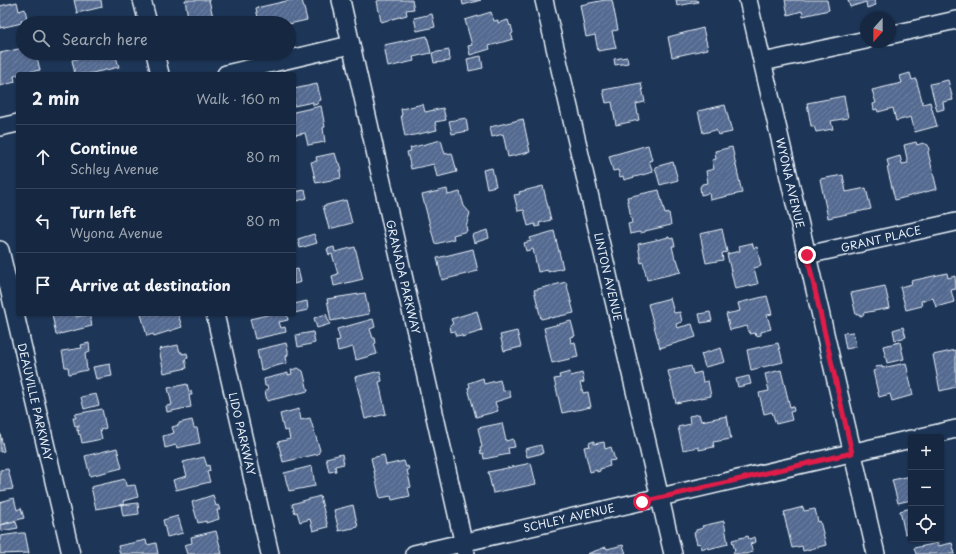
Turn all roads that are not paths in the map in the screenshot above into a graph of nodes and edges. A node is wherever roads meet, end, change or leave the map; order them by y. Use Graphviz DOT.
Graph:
graph roads {
  1 [pos="142,0"];
  2 [pos="341,0"];
  3 [pos="544,0"];
  4 [pos="748,0"];
  5 [pos="146,16"];
  6 [pos="956,20"];
  7 [pos="896,34"];
  8 [pos="860,41"];
  9 [pos="350,45"];
  10 [pos="296,58"];
  11 [pos="157,60"];
  12 [pos="286,60"];
  13 [pos="763,62"];
  14 [pos="160,72"];
  15 [pos="235,72"];
  16 [pos="16,123"];
  17 [pos="0,127"];
  18 [pos="956,222"];
  19 [pos="0,250"];
  20 [pos="807,255"];
  21 [pos="215,316"];
  22 [pos="956,429"];
  23 [pos="935,434"];
  24 [pos="908,440"];
  25 [pos="852,453"];
  26 [pos="659,498"];
  27 [pos="465,548"];
  28 [pos="71,554"];
  29 [pos="270,554"];
  30 [pos="414,554"];
  31 [pos="673,554"];
  32 [pos="876,554"];
  1 -- 5 [label="street"];
  2 -- 9 [label="street, GRANADA PARKWAY"];
  3 -- 26 [label="street, LINTON AVENUE"];
  4 -- 13 [label="street, WYONA AVENUE"];
  6 -- 7 [label="street"];
  8 -- 13 [label="street"];
  9 -- 10 [label="street"];
  9 -- 27 [label="street, GRANADA PARKWAY"];
  11 -- 14 [label="street"];
  12 -- 15 [label="street"];
  13 -- 20 [label="street, WYONA AVENUE"];
  16 -- 17 [label="street"];
  18 -- 20 [label="street, GRANT PLACE"];
  19 -- 28 [label="street, DEAUVILLE PARKWAY"];
  20 -- 25 [label="street, WYONA AVENUE"];
  21 -- 29 [label="street, LIDO PARKWAY"];
  22 -- 23 [label="street"];
  24 -- 25 [label="street, SCHLEY AVENUE"];
  25 -- 26 [label="street, SCHLEY AVENUE"];
  25 -- 32 [label="street, WYONA AVENUE"];
  26 -- 27 [label="street, SCHLEY AVENUE"];
  26 -- 31 [label="street, LINTON AVENUE"];
  27 -- 30 [label="street, SCHLEY AVENUE"];
}
